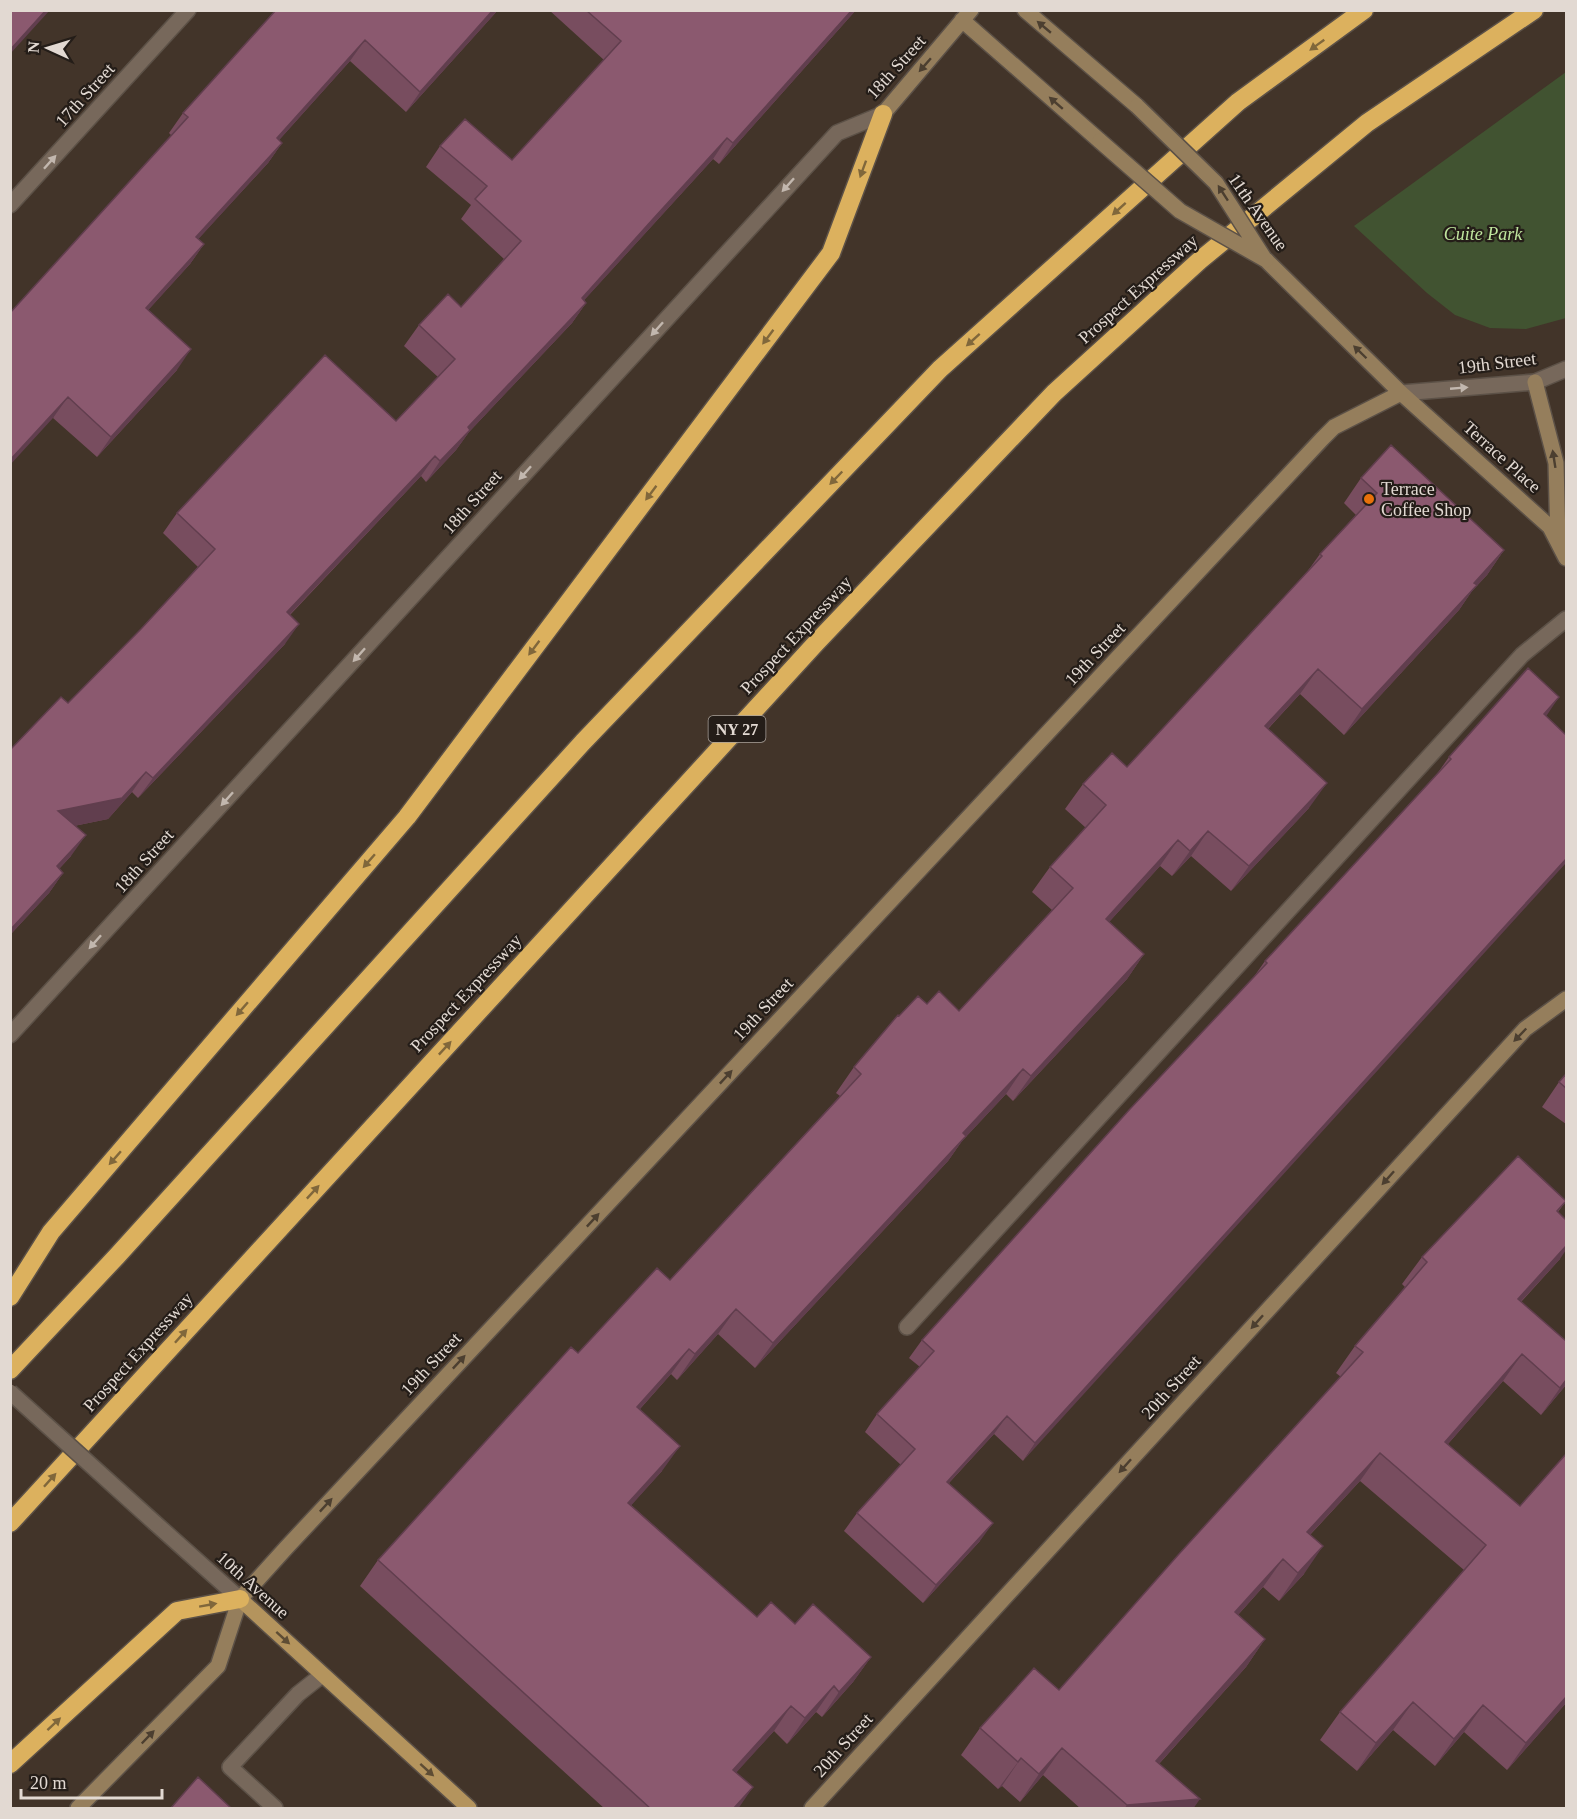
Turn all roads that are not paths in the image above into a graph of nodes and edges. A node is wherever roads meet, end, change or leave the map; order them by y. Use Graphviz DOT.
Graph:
graph roads {
  1 [pos="189,10"];
  2 [pos="1025,10"];
  3 [pos="1364,10"];
  4 [pos="1534,10"];
  5 [pos="967,15"];
  6 [pos="883,114"];
  7 [pos="10,205"];
  8 [pos="1266,260"];
  9 [pos="1566,369"];
  10 [pos="1535,382"];
  11 [pos="1401,393"];
  12 [pos="1558,539"];
  13 [pos="1566,558"];
  14 [pos="1566,619"];
  15 [pos="1566,999"];
  16 [pos="10,1035"];
  17 [pos="10,1297"];
  18 [pos="907,1328"];
  19 [pos="10,1370"];
  20 [pos="10,1392"];
  21 [pos="10,1523"];
  22 [pos="240,1599"];
  23 [pos="322,1675"];
  24 [pos="10,1764"];
  25 [pos="78,1809"];
  26 [pos="275,1809"];
  27 [pos="469,1809"];
  28 [pos="812,1809"];
  7 -- 1 [label="street, 17th Street, one-way"];
  8 -- 2 [label="main road, 11th Avenue, one-way, bridge"];
  3 -- 19 [label="highway, one-way"];
  21 -- 4 [label="highway, Prospect Expressway / NY 27, one-way"];
  5 -- 6 [label="main road, 18th Street, one-way"];
  8 -- 5 [label="main road, one-way, bridge"];
  6 -- 16 [label="street, 18th Street, one-way"];
  6 -- 17 [label="highway, one-way"];
  11 -- 8 [label="main road, 11th Avenue, one-way"];
  9 -- 10 [label="street, 19th Street"];
  11 -- 10 [label="street, 19th Street, one-way"];
  12 -- 10 [label="main road, one-way"];
  11 -- 12 [label="main road, Terrace Place"];
  22 -- 11 [label="main road, 19th Street, one-way"];
  12 -- 13 [label="main road, Terrace Place"];
  14 -- 18 [label="street"];
  15 -- 28 [label="main road, 20th Street, one-way"];
  20 -- 22 [label="street, 10th Avenue, bridge"];
  22 -- 23 [label="main road, 10th Avenue, one-way"];
  24 -- 22 [label="highway, one-way"];
  25 -- 22 [label="main road, 19th Street, one-way"];
  23 -- 26 [label="street"];
  23 -- 27 [label="main road, 10th Avenue, one-way"];
}
